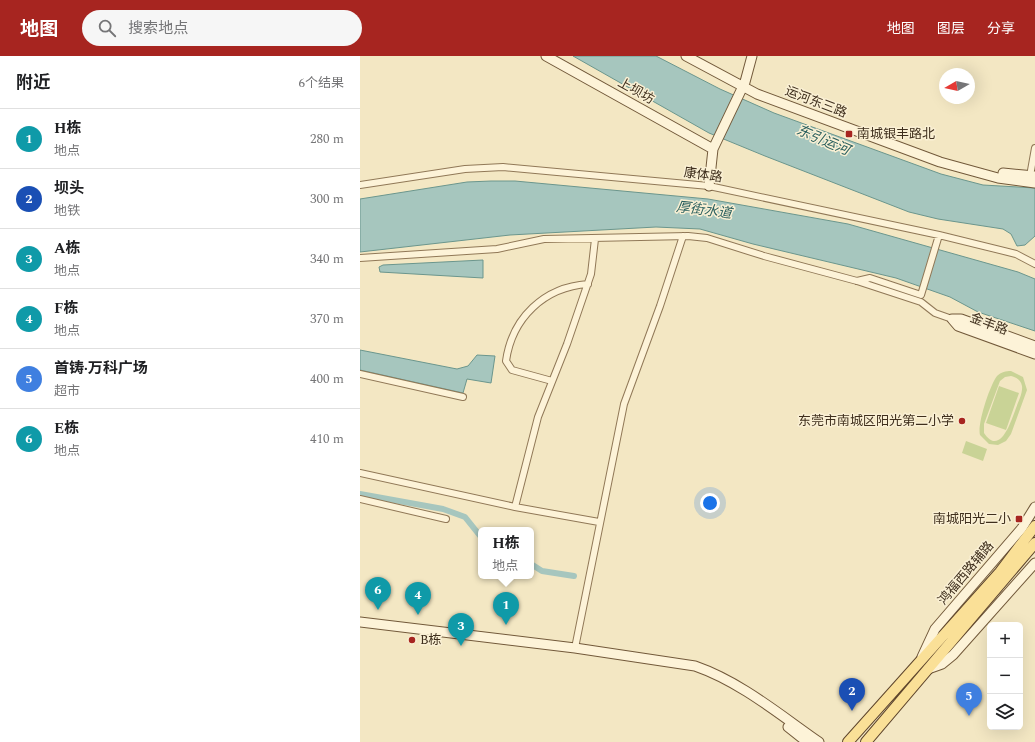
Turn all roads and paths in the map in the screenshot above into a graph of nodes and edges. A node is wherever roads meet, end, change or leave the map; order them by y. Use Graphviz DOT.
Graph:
graph roads {
  1 [pos="546,56"];
  2 [pos="686,56"];
  3 [pos="696,56"];
  4 [pos="745,56"];
  5 [pos="752,56"];
  6 [pos="742,83"];
  7 [pos="1035,148"];
  8 [pos="713,149"];
  9 [pos="1033,178"];
  10 [pos="360,186"];
  11 [pos="709,186"];
  12 [pos="939,235"];
  13 [pos="683,236"];
  14 [pos="595,239"];
  15 [pos="360,258"];
  16 [pos="1035,264"];
  17 [pos="857,281"];
  18 [pos="588,284"];
  19 [pos="952,319"];
  20 [pos="1035,346"];
  21 [pos="1035,354"];
  22 [pos="360,374"];
  23 [pos="552,381"];
  24 [pos="463,397"];
  25 [pos="360,473"];
  26 [pos="360,499"];
  27 [pos="515,507"];
  28 [pos="1035,507"];
  29 [pos="446,519"];
  30 [pos="599,522"];
  31 [pos="1035,526"];
  32 [pos="1035,543"];
  33 [pos="1035,563"];
  34 [pos="360,622"];
  35 [pos="575,648"];
  36 [pos="921,659"];
  37 [pos="928,669"];
  38 [pos="732,682"];
  39 [pos="875,731"];
  40 [pos="807,742"];
  41 [pos="819,742"];
  42 [pos="848,742"];
  43 [pos="866,742"];
  44 [pos="871,742"];
  1 -- 8 [label="street, 上坝坊"];
  2 -- 6 [label="street, 运河东三路"];
  3 -- 6 [label="street, 运河东三路"];
  4 -- 6 [label="street"];
  5 -- 6 [label="street"];
  6 -- 8 [label="street"];
  6 -- 9 [label="street, 运河东三路"];
  7 -- 9 [label="street"];
  8 -- 11 [label="street"];
  10 -- 11 [label="street, 康体路"];
  11 -- 12 [label="street, 康体路"];
  12 -- 16 [label="street, 康体路"];
  12 -- 17 [label="street"];
  13 -- 14 [label="street"];
  13 -- 17 [label="street"];
  13 -- 30 [label="street"];
  14 -- 15 [label="street"];
  14 -- 18 [label="street"];
  17 -- 19 [label="street"];
  18 -- 23 [label="street"];
  18 -- 23 [label="street"];
  19 -- 20 [label="street, 金丰路"];
  19 -- 21 [label="street, 金丰路"];
  22 -- 24 [label="street"];
  23 -- 27 [label="street"];
  25 -- 27 [label="street"];
  26 -- 29 [label="street"];
  27 -- 30 [label="street"];
  28 -- 36 [label="street, 鸿福西路辅路"];
  30 -- 35 [label="street"];
  31 -- 36 [label="main road"];
  32 -- 37 [label="main road"];
  33 -- 37 [label="street"];
  34 -- 35 [label="street"];
  35 -- 38 [label="street"];
  36 -- 42 [label="main road"];
  37 -- 39 [label="main road"];
  38 -- 40 [label="street"];
  38 -- 41 [label="street"];
  39 -- 43 [label="main road"];
  39 -- 44 [label="main road"];
}
